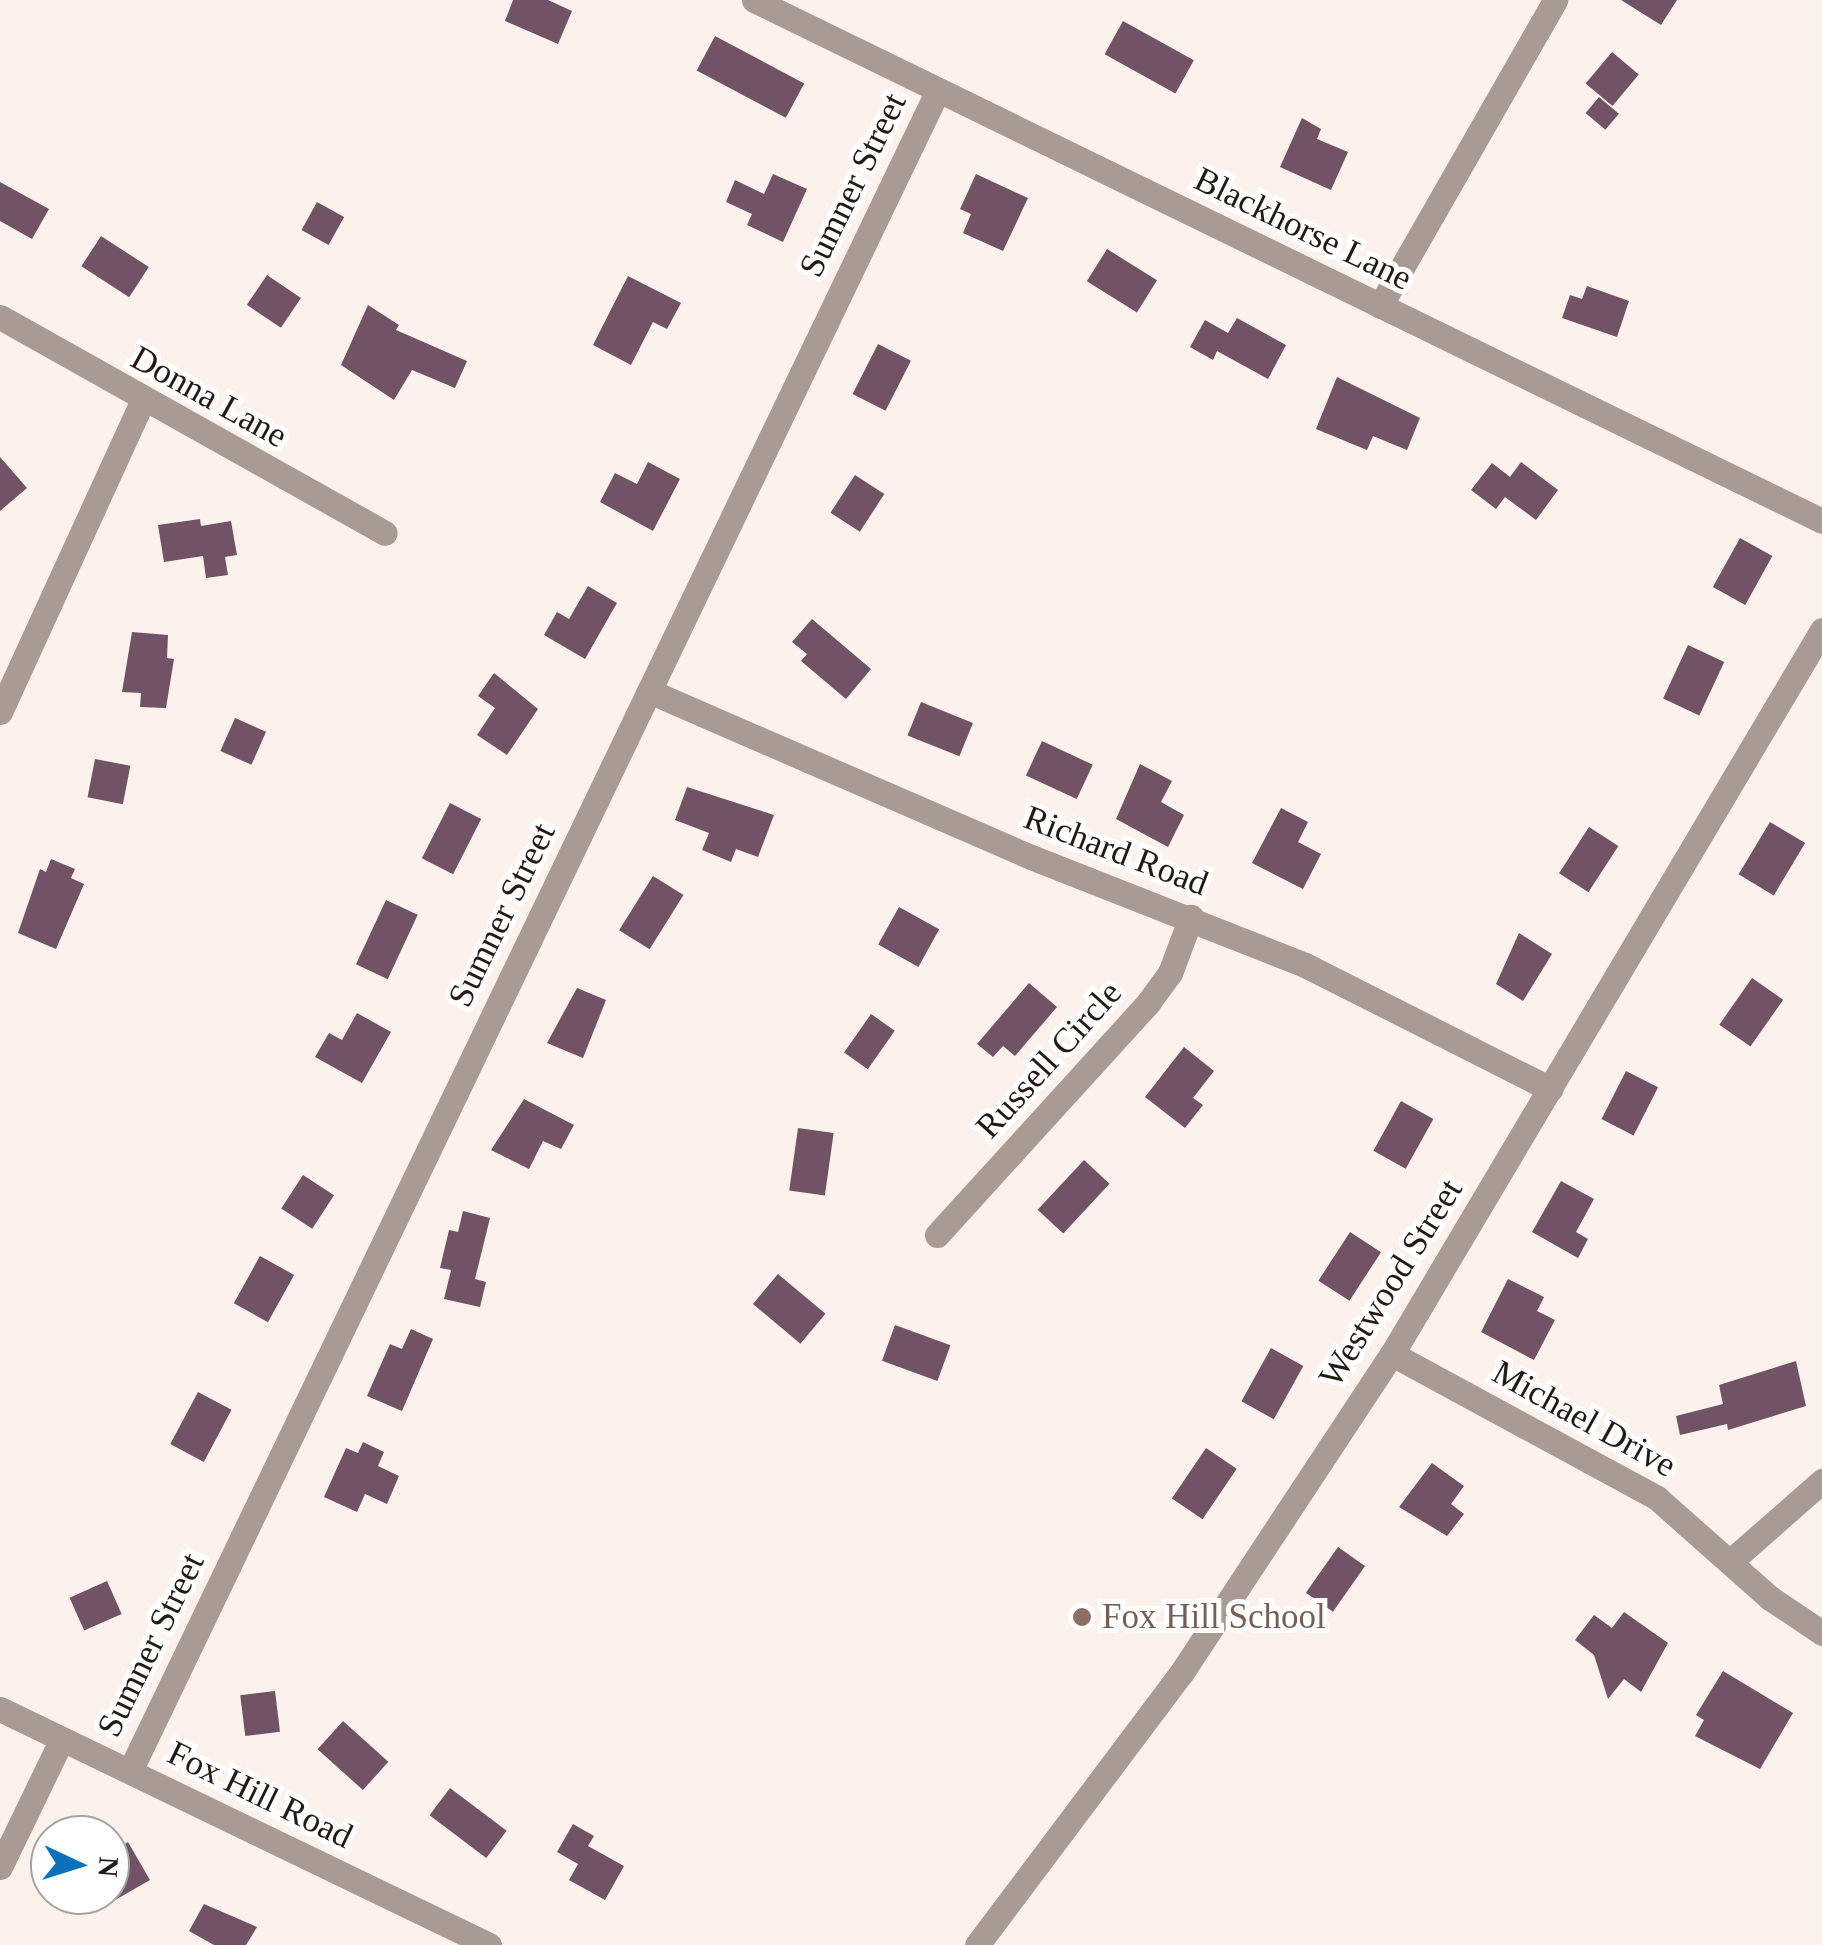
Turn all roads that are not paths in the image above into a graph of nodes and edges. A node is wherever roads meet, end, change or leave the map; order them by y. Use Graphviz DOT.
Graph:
graph roads {
  1 [pos="754,0"];
  2 [pos="1555,0"];
  3 [pos="938,90"];
  4 [pos="1380,306"];
  5 [pos="0,316"];
  6 [pos="143,400"];
  7 [pos="1822,522"];
  8 [pos="385,534"];
  9 [pos="1822,630"];
  10 [pos="649,691"];
  11 [pos="0,712"];
  12 [pos="1191,917"];
  13 [pos="1551,1089"];
  14 [pos="937,1235"];
  15 [pos="1392,1354"];
  16 [pos="1822,1481"];
  17 [pos="1732,1560"];
  18 [pos="1822,1633"];
  19 [pos="0,1708"];
  20 [pos="62,1739"];
  21 [pos="130,1770"];
  22 [pos="0,1868"];
  23 [pos="489,1945"];
  24 [pos="977,1945"];
  1 -- 3 [label="street, Blackhorse Lane"];
  2 -- 4 [label="street"];
  3 -- 4 [label="street, Blackhorse Lane"];
  3 -- 10 [label="street, Sumner Street"];
  4 -- 7 [label="street, Blackhorse Lane"];
  5 -- 6 [label="street, Donna Lane"];
  6 -- 8 [label="street, Donna Lane"];
  6 -- 11 [label="street"];
  9 -- 13 [label="street, Westwood Street"];
  10 -- 12 [label="street, Richard Road"];
  10 -- 21 [label="street, Sumner Street"];
  12 -- 13 [label="street, Richard Road"];
  12 -- 14 [label="street, Russell Circle"];
  13 -- 15 [label="street, Westwood Street"];
  15 -- 17 [label="street, Michael Drive"];
  15 -- 24 [label="street, Westwood Street"];
  16 -- 17 [label="street"];
  17 -- 18 [label="street, Michael Drive"];
  19 -- 20 [label="street, Fox Hill Road"];
  20 -- 21 [label="street, Fox Hill Road"];
  20 -- 22 [label="street"];
  21 -- 23 [label="street, Fox Hill Road"];
}
